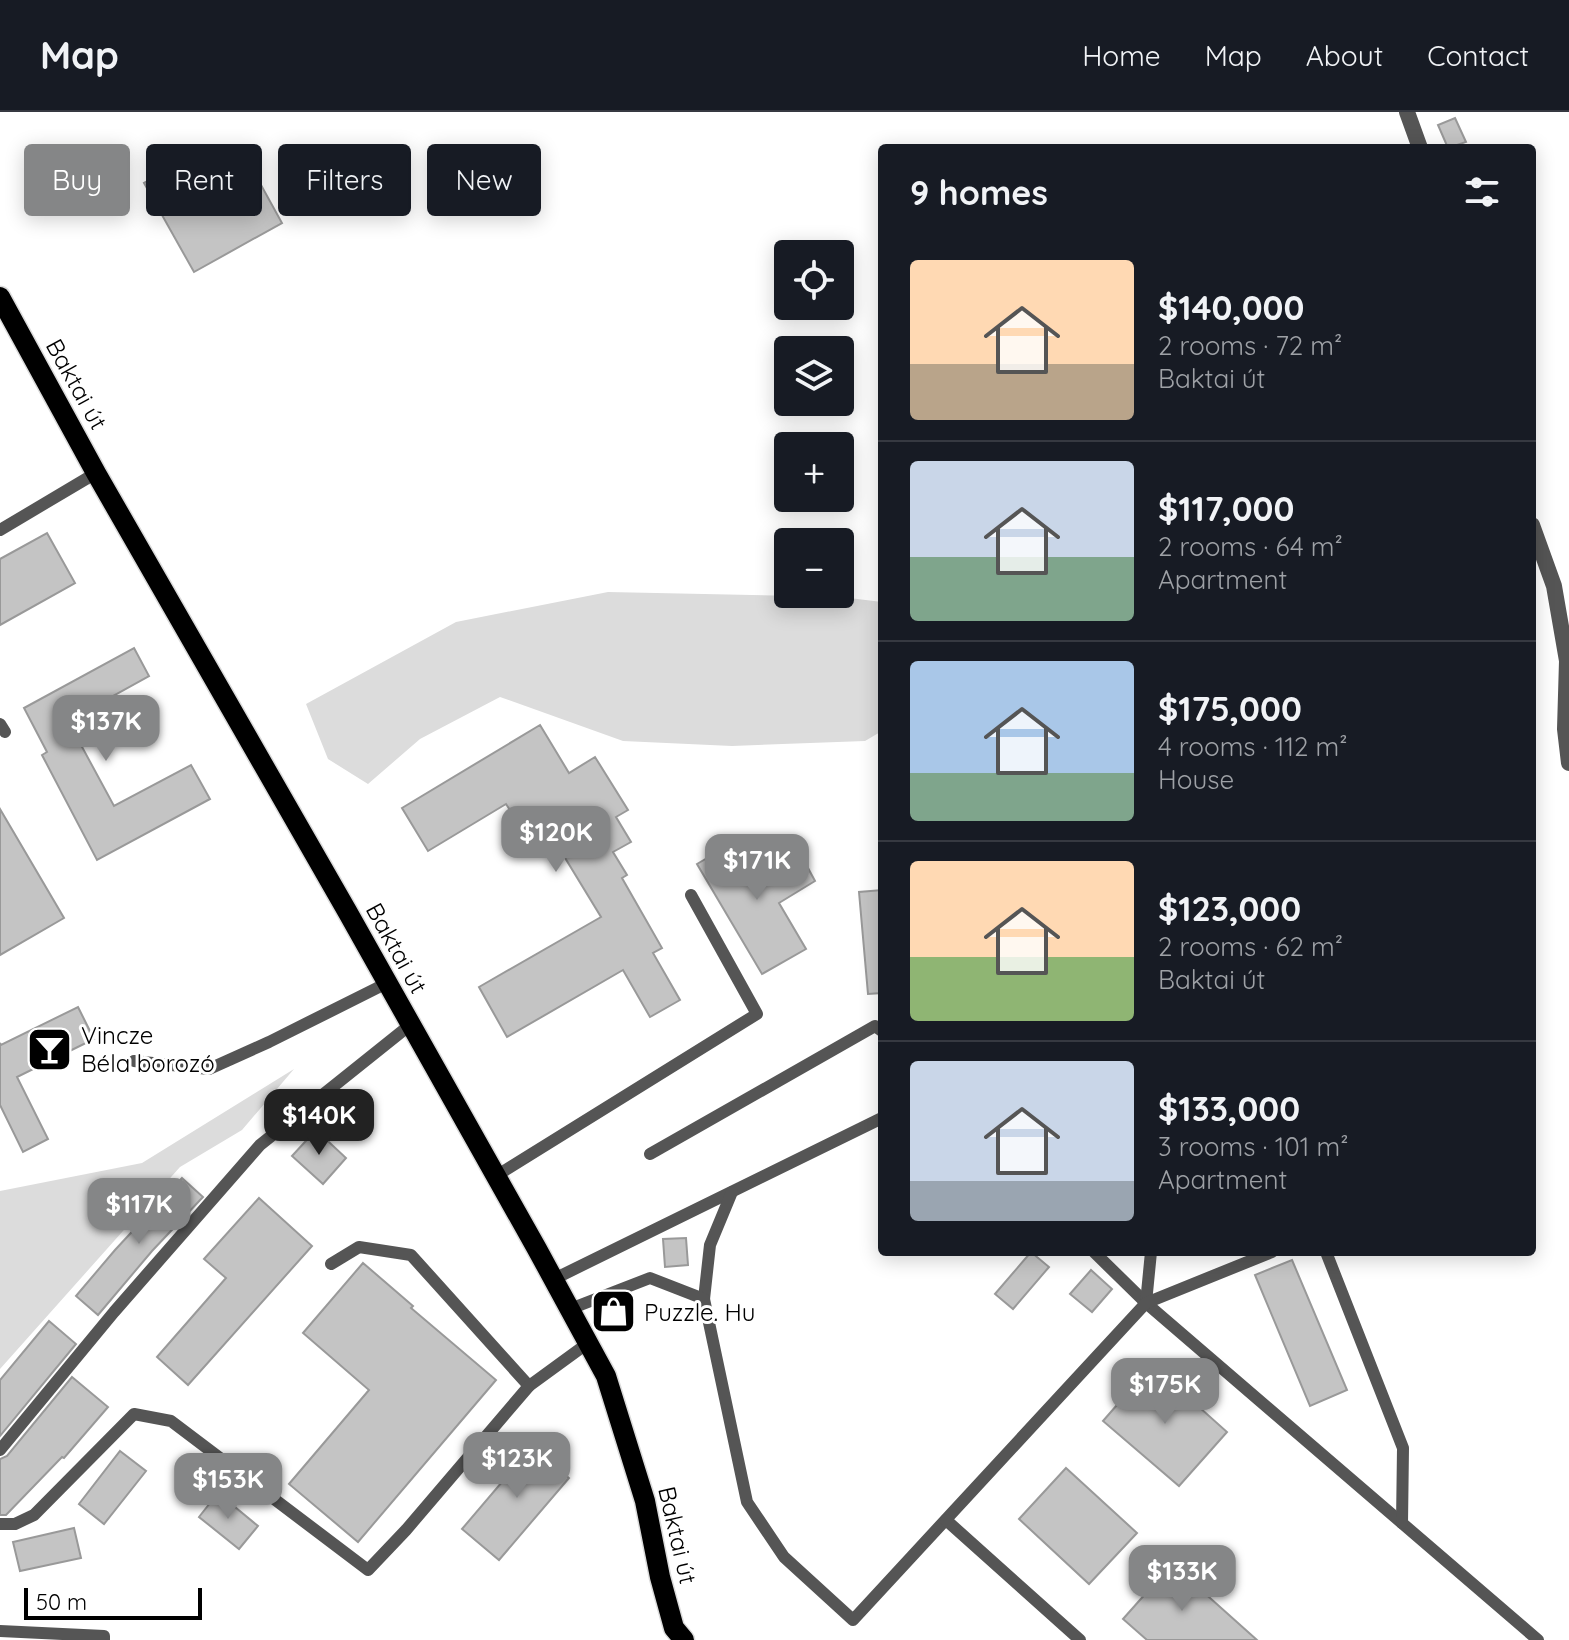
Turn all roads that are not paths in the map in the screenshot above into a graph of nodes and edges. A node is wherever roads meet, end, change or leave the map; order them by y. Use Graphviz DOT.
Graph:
graph roads {
  1 [pos="1407,112"];
  2 [pos="1419,144"];
  3 [pos="2,301"];
  4 [pos="96,473"];
  5 [pos="0,530"];
  6 [pos="1536,536"];
  7 [pos="1569,763"];
  8 [pos="691,895"];
  9 [pos="387,983"];
  10 [pos="410,1025"];
  11 [pos="878,1028"];
  12 [pos="134,1061"];
  13 [pos="878,1120"];
  14 [pos="650,1154"];
  15 [pos="496,1176"];
  16 [pos="732,1192"];
  17 [pos="1098,1256"];
  18 [pos="1151,1256"];
  19 [pos="1262,1256"];
  20 [pos="1328,1256"];
  21 [pos="331,1264"];
  22 [pos="554,1279"];
  23 [pos="704,1299"];
  24 [pos="1146,1303"];
  25 [pos="570,1309"];
  26 [pos="588,1343"];
  27 [pos="529,1386"];
  28 [pos="0,1450"];
  29 [pos="946,1520"];
  30 [pos="1402,1523"];
  31 [pos="0,1524"];
  32 [pos="0,1631"];
  33 [pos="47,1636"];
  34 [pos="677,1636"];
  35 [pos="104,1640"];
  36 [pos="1080,1640"];
  37 [pos="1538,1640"];
  1 -- 2 [label="street"];
  3 -- 4 [label="main road, Baktai út"];
  4 -- 5 [label="lane"];
  4 -- 9 [label="main road, Baktai út"];
  6 -- 7 [label="street"];
  8 -- 15 [label="lane"];
  9 -- 10 [label="main road, Baktai út"];
  9 -- 12 [label="lane"];
  10 -- 15 [label="main road, Baktai út"];
  10 -- 28 [label="lane"];
  11 -- 14 [label="lane"];
  13 -- 16 [label="lane"];
  15 -- 22 [label="main road, Baktai út"];
  16 -- 22 [label="lane"];
  16 -- 23 [label="lane"];
  17 -- 24 [label="lane"];
  18 -- 24 [label="lane"];
  19 -- 24 [label="lane"];
  20 -- 30 [label="lane"];
  21 -- 27 [label="lane"];
  22 -- 25 [label="main road, Baktai út"];
  23 -- 25 [label="lane"];
  23 -- 29 [label="lane"];
  24 -- 29 [label="lane"];
  24 -- 30 [label="lane"];
  25 -- 26 [label="main road, Baktai út"];
  26 -- 27 [label="lane"];
  26 -- 34 [label="main road, Baktai út"];
  27 -- 31 [label="lane"];
  29 -- 36 [label="lane"];
  30 -- 37 [label="lane"];
  32 -- 33 [label="lane"];
  33 -- 35 [label="lane"];
}
